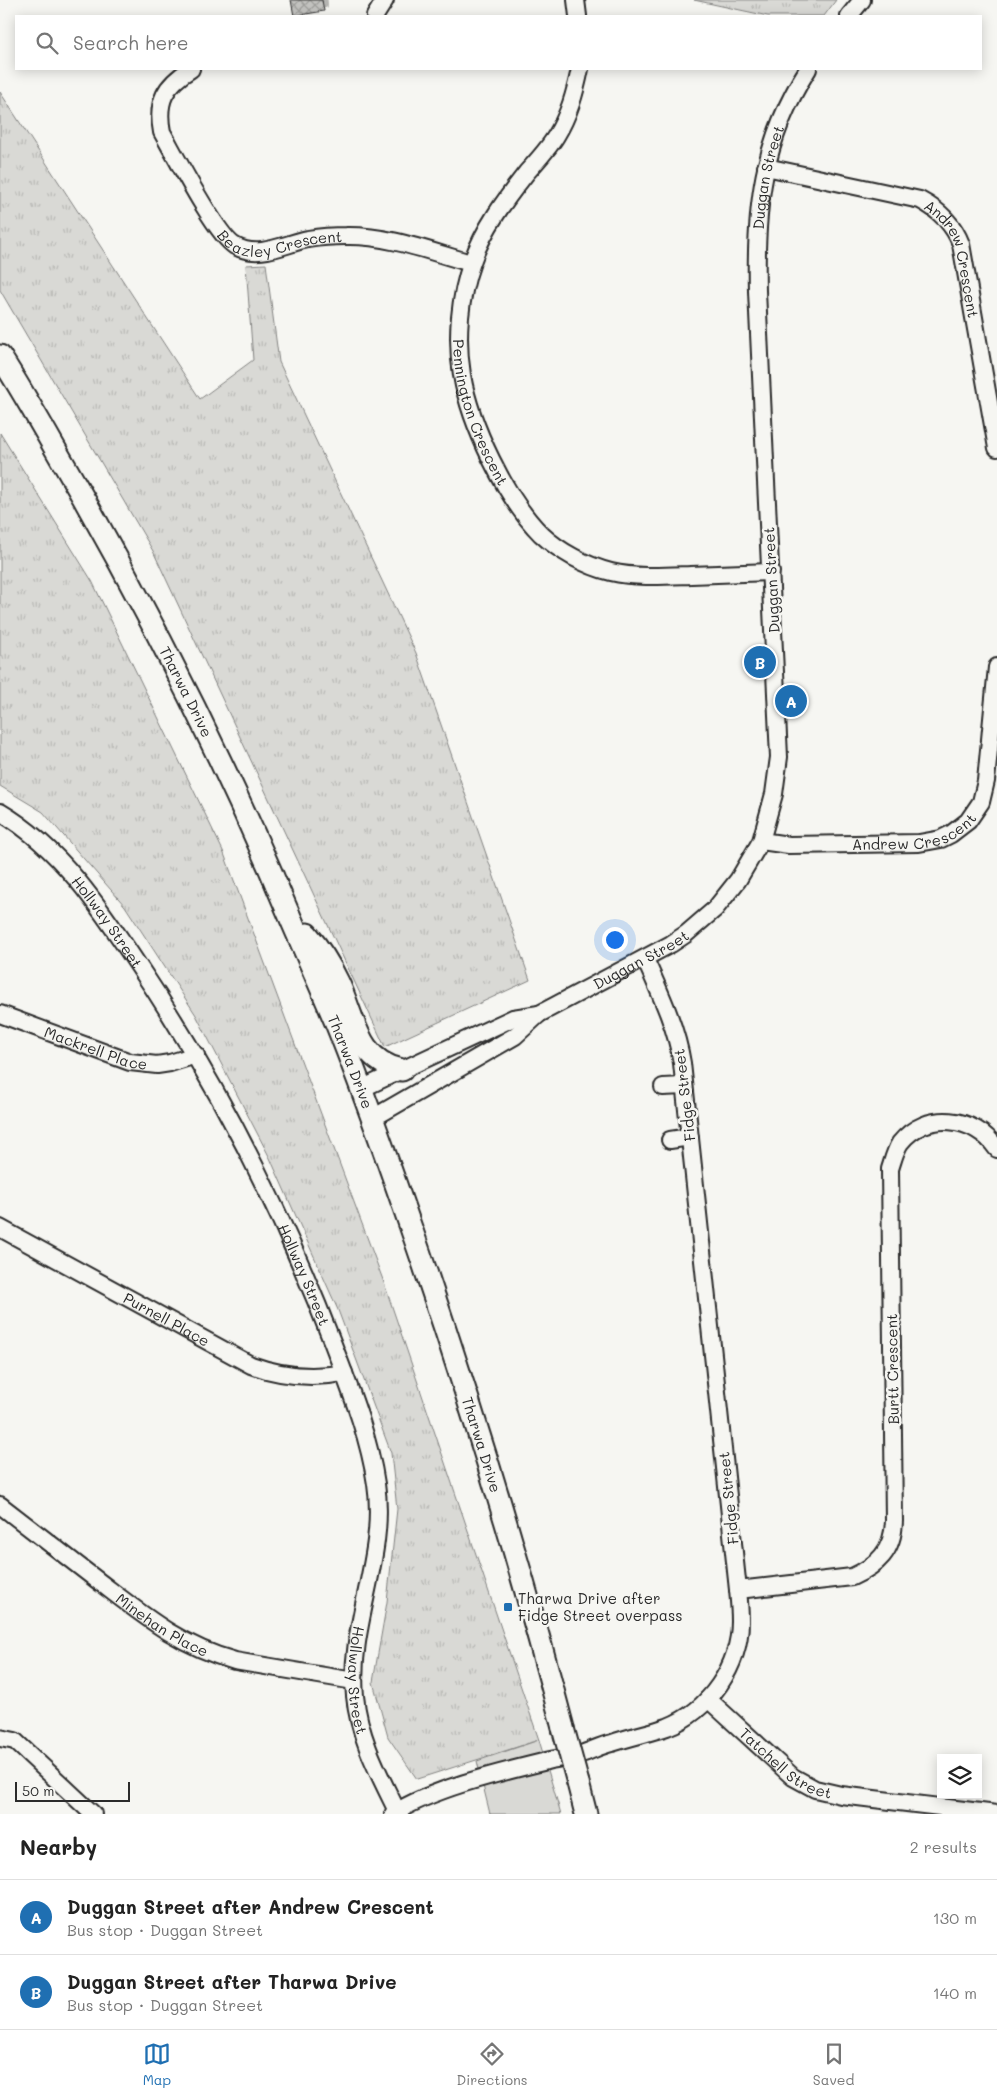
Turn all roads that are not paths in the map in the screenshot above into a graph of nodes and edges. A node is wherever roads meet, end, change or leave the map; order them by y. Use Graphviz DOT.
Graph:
graph roads {
  1 [pos="385,0"];
  2 [pos="576,0"];
  3 [pos="862,0"];
  4 [pos="376,15"];
  5 [pos="578,15"];
  6 [pos="850,15"];
  7 [pos="190,70"];
  8 [pos="580,70"];
  9 [pos="807,70"];
  10 [pos="766,167"];
  11 [pos="471,263"];
  12 [pos="0,356"];
  13 [pos="997,448"];
  14 [pos="771,572"];
  15 [pos="997,667"];
  16 [pos="994,729"];
  17 [pos="0,812"];
  18 [pos="761,840"];
  19 [pos="290,916"];
  20 [pos="645,959"];
  21 [pos="0,1014"];
  22 [pos="539,1014"];
  23 [pos="196,1056"];
  24 [pos="402,1070"];
  25 [pos="684,1086"];
  26 [pos="663,1087"];
  27 [pos="362,1089"];
  28 [pos="373,1118"];
  29 [pos="690,1137"];
  30 [pos="670,1140"];
  31 [pos="997,1149"];
  32 [pos="0,1228"];
  33 [pos="344,1373"];
  34 [pos="0,1505"];
  35 [pos="738,1590"];
  36 [pos="354,1681"];
  37 [pos="708,1699"];
  38 [pos="0,1738"];
  39 [pos="395,1813"];
  40 [pos="93,1814"];
  41 [pos="586,1814"];
  42 [pos="997,1814"];
  1 -- 4 [label="street"];
  2 -- 5 [label="street"];
  3 -- 6 [label="street"];
  7 -- 11 [label="street, Beazley Crescent"];
  8 -- 11 [label="street, Pennington Crescent"];
  9 -- 10 [label="street, Duggan Street"];
  10 -- 13 [label="street, Andrew Crescent"];
  10 -- 14 [label="street, Duggan Street"];
  11 -- 14 [label="street, Pennington Crescent"];
  12 -- 19 [label="main road, Tharwa Drive"];
  14 -- 18 [label="street, Duggan Street"];
  15 -- 16 [label="street, Andrew Crescent"];
  16 -- 18 [label="street, Andrew Crescent"];
  17 -- 23 [label="street, Hollway Street"];
  18 -- 20 [label="street, Duggan Street"];
  19 -- 24 [label="main road"];
  19 -- 27 [label="main road, Tharwa Drive"];
  20 -- 22 [label="street, Duggan Street"];
  20 -- 25 [label="street, Fidge Street"];
  21 -- 23 [label="street, Mackrell Place"];
  22 -- 24 [label="street, Duggan Street"];
  22 -- 28 [label="street, Duggan Street"];
  23 -- 33 [label="street, Hollway Street"];
  24 -- 27 [label="street, Duggan Street"];
  25 -- 26 [label="street"];
  25 -- 29 [label="street, Fidge Street"];
  27 -- 28 [label="main road, Tharwa Drive"];
  28 -- 41 [label="main road, Tharwa Drive, bridge"];
  29 -- 30 [label="street"];
  29 -- 35 [label="street, Fidge Street"];
  31 -- 35 [label="street, Burtt Crescent"];
  32 -- 33 [label="street, Purnell Place"];
  33 -- 36 [label="street, Hollway Street"];
  34 -- 36 [label="street, Minehan Place"];
  35 -- 37 [label="street, Fidge Street"];
  36 -- 39 [label="street, Hollway Street"];
  37 -- 39 [label="street, Fidge Street"];
  37 -- 42 [label="street, Tatchell Street"];
  38 -- 40 [label="street"];
}
